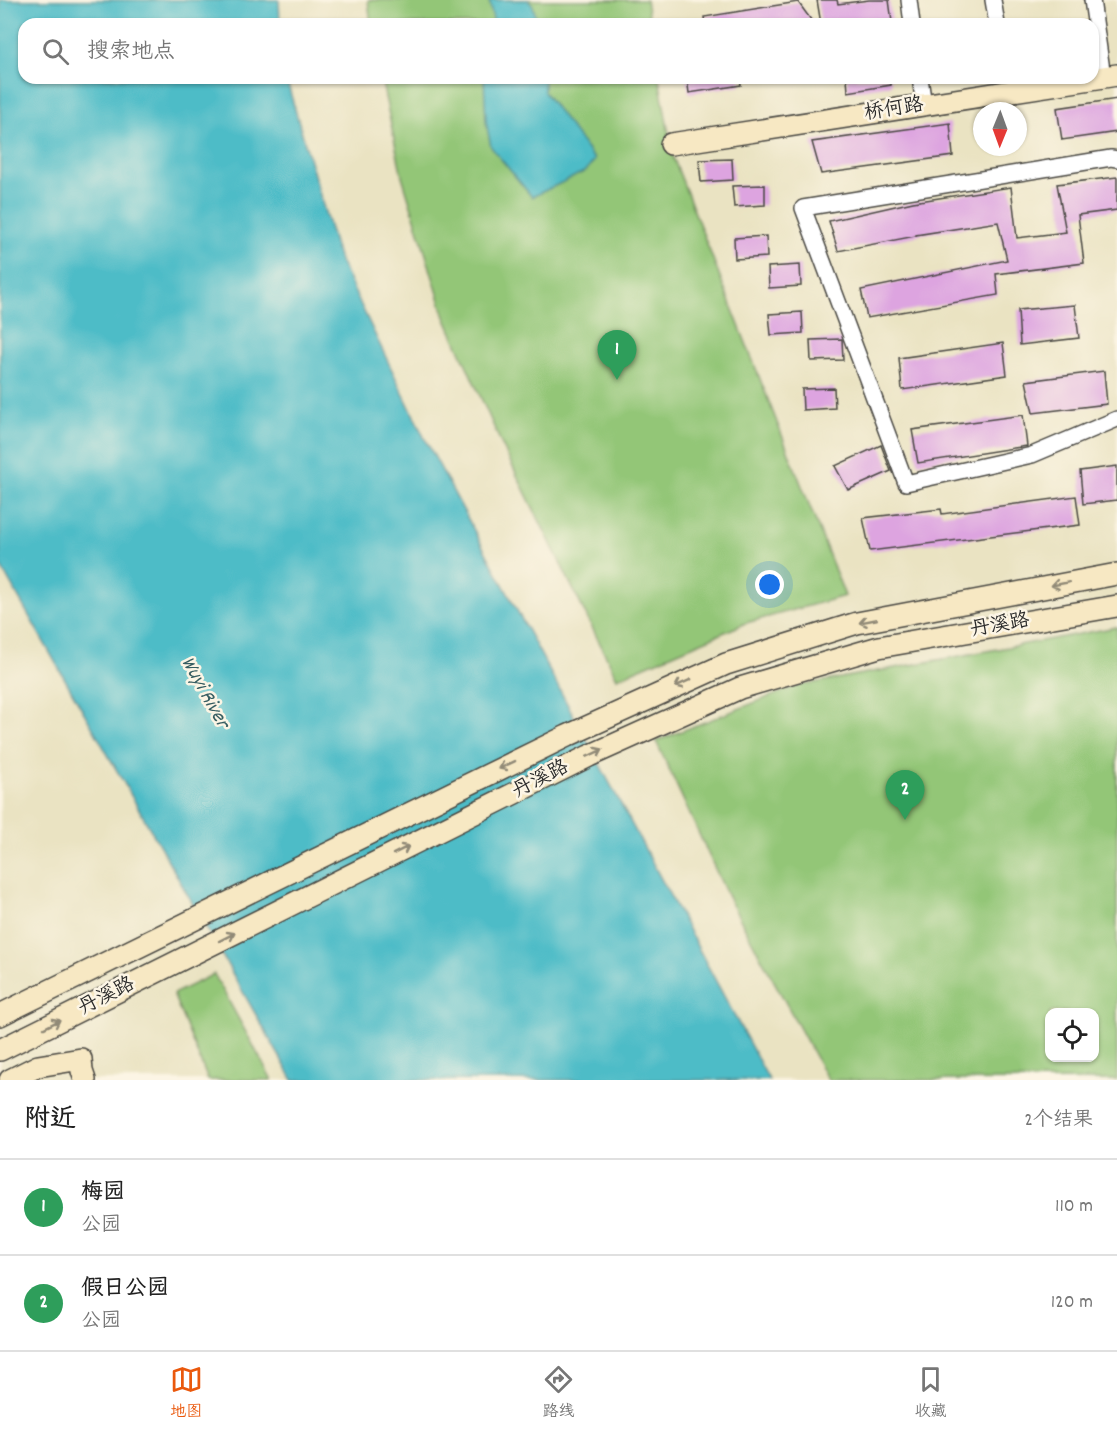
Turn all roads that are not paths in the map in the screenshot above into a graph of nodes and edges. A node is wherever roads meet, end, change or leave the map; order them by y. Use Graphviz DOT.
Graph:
graph roads {
  1 [pos="909,0"];
  2 [pos="993,0"];
  3 [pos="1092,0"];
  4 [pos="911,18"];
  5 [pos="997,18"];
  6 [pos="1096,18"];
  7 [pos="1099,30"];
  8 [pos="1110,76"];
  9 [pos="921,84"];
  10 [pos="1009,85"];
  11 [pos="924,105"];
  12 [pos="671,144"];
  13 [pos="1117,159"];
  14 [pos="1117,419"];
  15 [pos="1117,574"];
  16 [pos="1117,606"];
  17 [pos="0,1015"];
  18 [pos="0,1050"];
  19 [pos="10,1080"];
  20 [pos="85,1080"];
  1 -- 4 [label="street"];
  2 -- 5 [label="street"];
  3 -- 6 [label="street"];
  7 -- 8 [label="street"];
  9 -- 11 [label="street"];
  10 -- 11 [label="main road, 桥何路"];
  11 -- 12 [label="main road, 桥何路"];
  13 -- 14 [label="street"];
  15 -- 17 [label="main road, 丹溪路, one-way"];
  18 -- 16 [label="main road, 丹溪路, one-way"];
  19 -- 20 [label="main road"];
}
